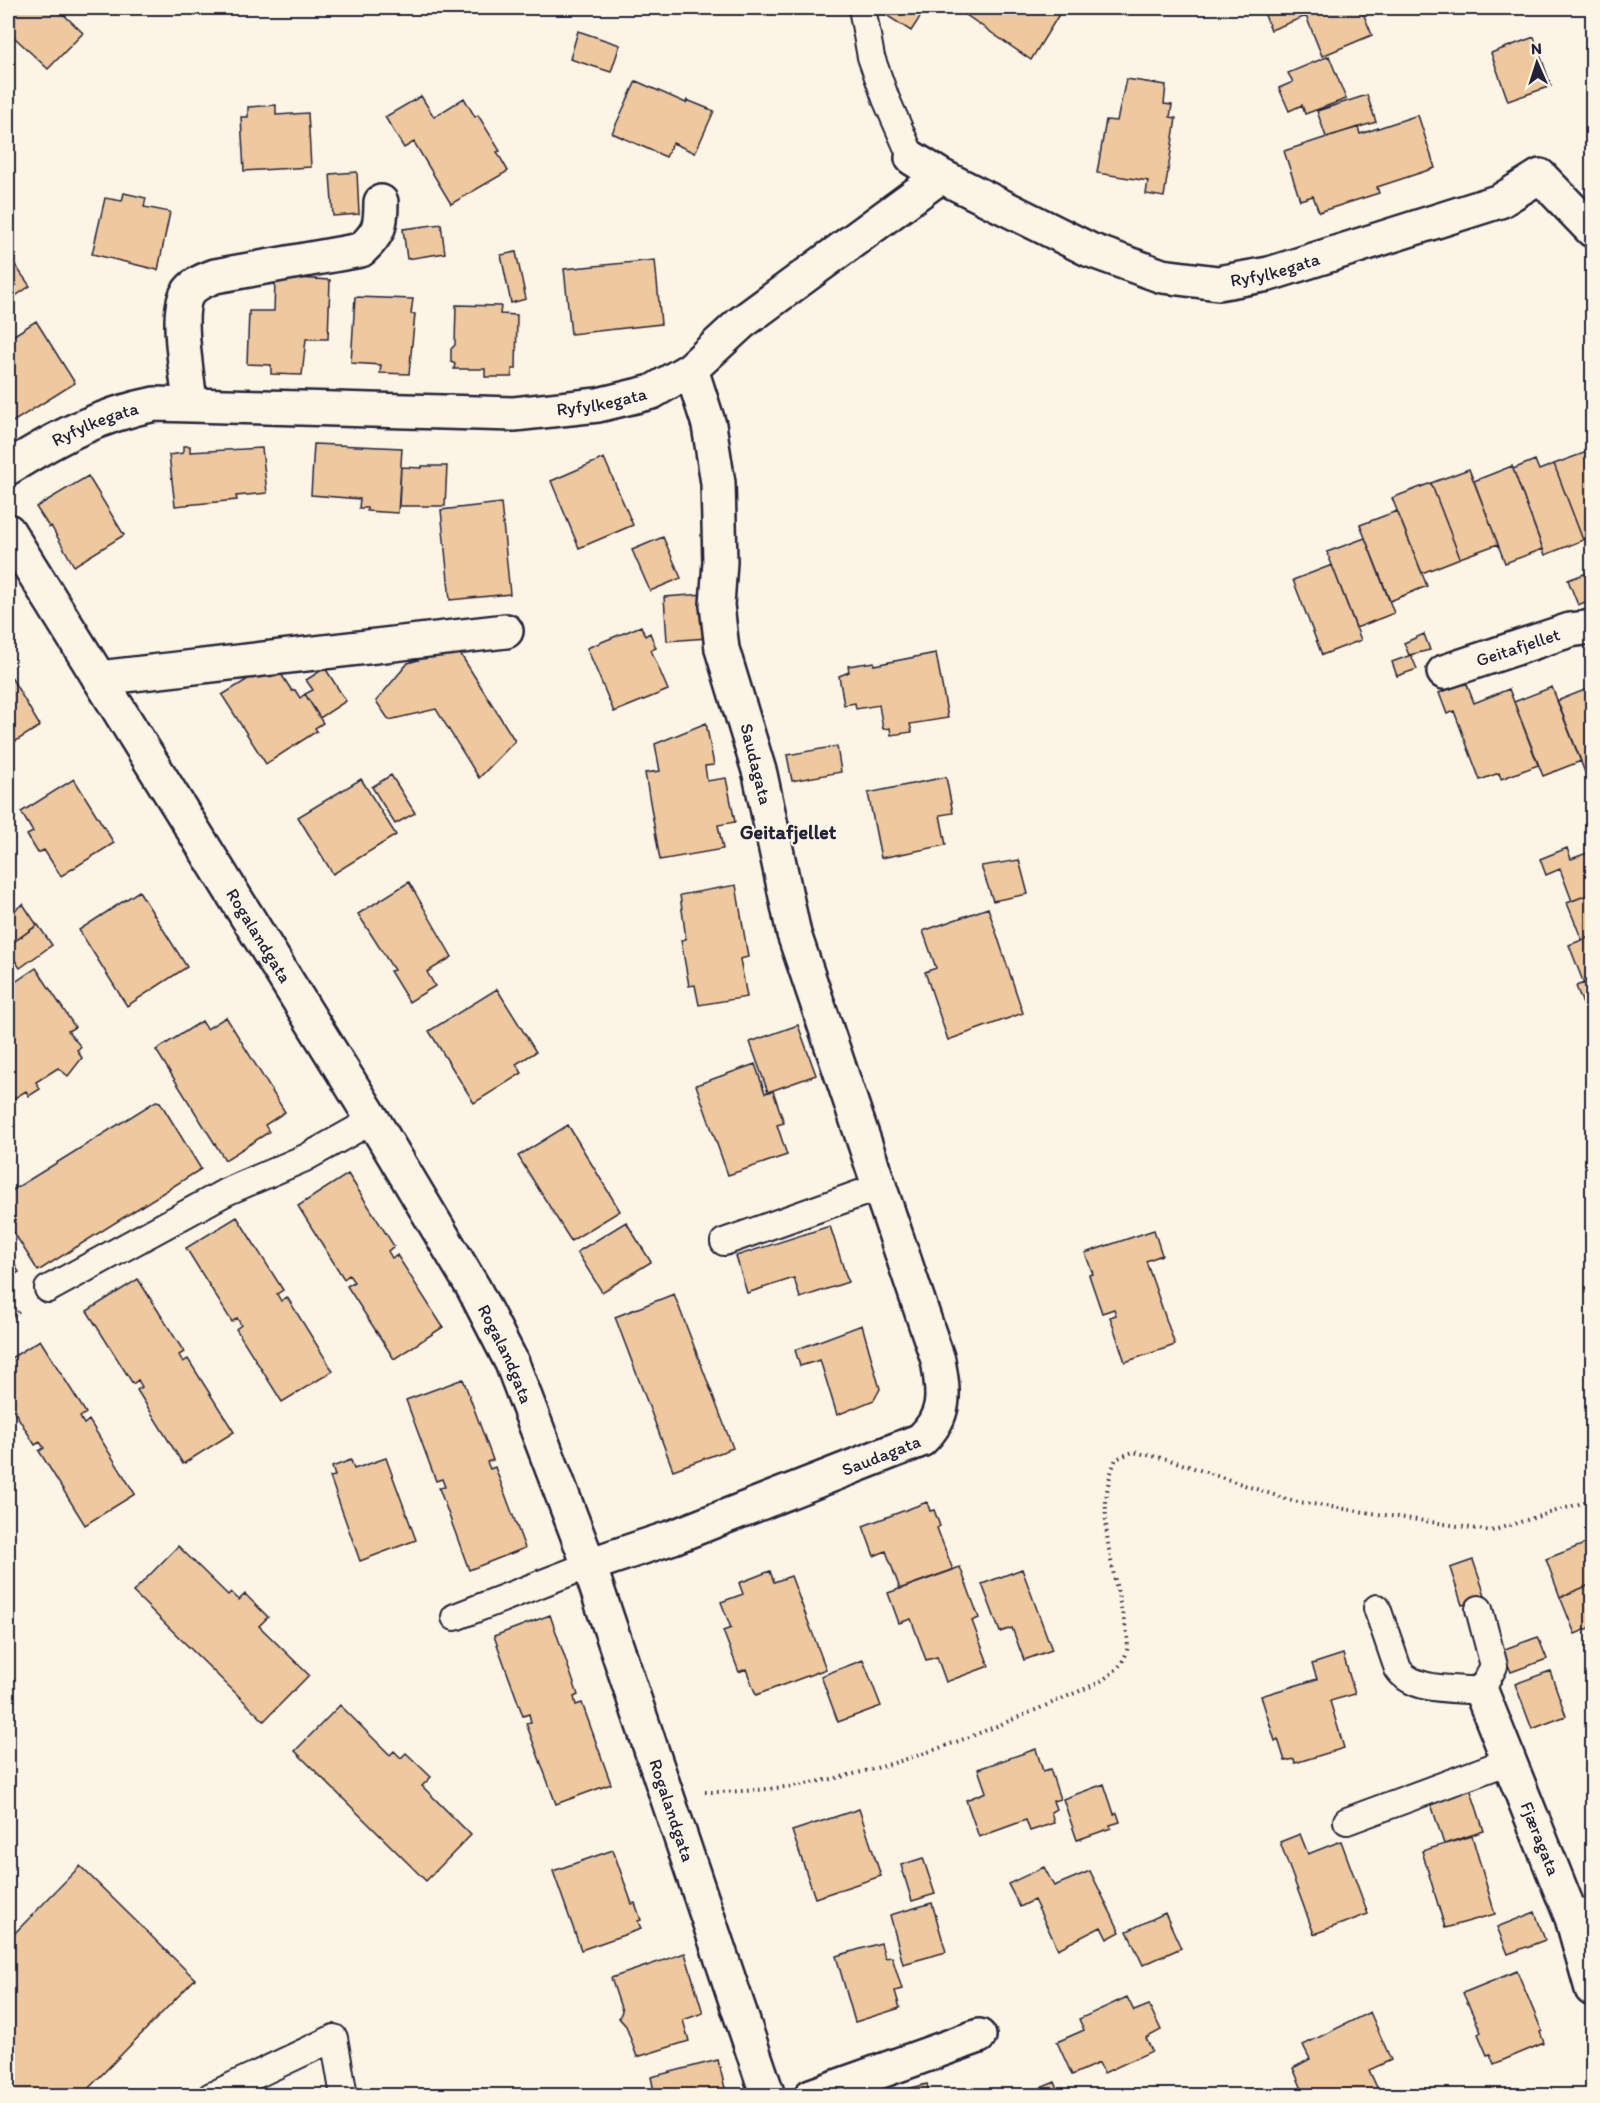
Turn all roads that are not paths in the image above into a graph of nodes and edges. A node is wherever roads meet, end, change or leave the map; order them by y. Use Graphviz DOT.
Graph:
graph roads {
  1 [pos="862,8"];
  2 [pos="912,158"];
  3 [pos="941,176"];
  4 [pos="381,202"];
  5 [pos="1593,230"];
  6 [pos="691,369"];
  7 [pos="190,403"];
  8 [pos="8,468"];
  9 [pos="8,531"];
  10 [pos="1593,627"];
  11 [pos="506,631"];
  12 [pos="1444,672"];
  13 [pos="99,678"];
  14 [pos="373,1120"];
  15 [pos="879,1187"];
  16 [pos="724,1242"];
  17 [pos="48,1289"];
  18 [pos="589,1565"];
  19 [pos="1377,1608"];
  20 [pos="1479,1609"];
  21 [pos="455,1617"];
  22 [pos="1481,1691"];
  23 [pos="1509,1761"];
  24 [pos="1347,1821"];
  25 [pos="1582,1914"];
  26 [pos="1593,1989"];
  27 [pos="979,2036"];
  28 [pos="212,2096"];
  29 [pos="344,2096"];
  30 [pos="768,2096"];
  31 [pos="811,2096"];
  1 -- 2 [label="lane, Ryfylkegata"];
  2 -- 3 [label="street, Ryfylkegata"];
  3 -- 5 [label="street, Ryfylkegata"];
  3 -- 6 [label="street, Ryfylkegata"];
  4 -- 7 [label="street"];
  6 -- 7 [label="street, Ryfylkegata"];
  6 -- 15 [label="street, Saudagata"];
  7 -- 8 [label="street, Ryfylkegata"];
  9 -- 13 [label="street, Rogalandgata"];
  10 -- 12 [label="street, Geitafjellet"];
  11 -- 13 [label="street"];
  13 -- 14 [label="street, Rogalandgata"];
  14 -- 17 [label="lane"];
  14 -- 18 [label="street, Rogalandgata"];
  15 -- 16 [label="lane"];
  15 -- 18 [label="street, Saudagata"];
  18 -- 21 [label="lane"];
  18 -- 30 [label="street, Rogalandgata"];
  19 -- 22 [label="lane"];
  20 -- 22 [label="lane"];
  22 -- 23 [label="street, Fjæragata"];
  23 -- 24 [label="lane"];
  23 -- 25 [label="street, Fjæragata"];
  25 -- 26 [label="street, Fjæragata"];
  27 -- 31 [label="street"];
  28 -- 29 [label="lane"];
}
